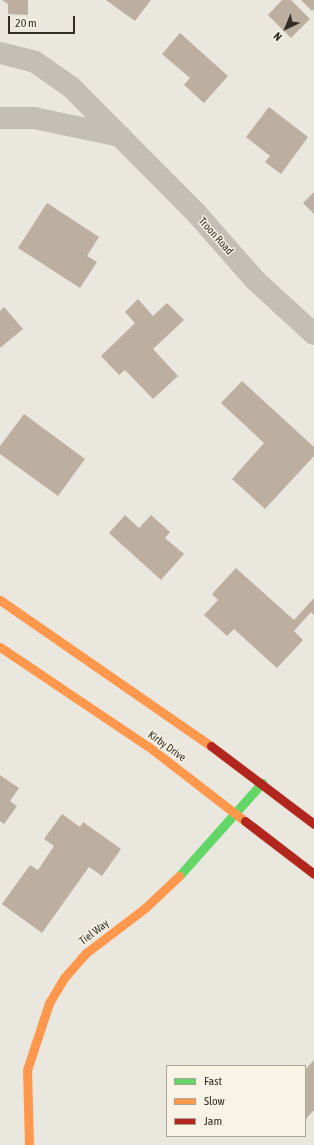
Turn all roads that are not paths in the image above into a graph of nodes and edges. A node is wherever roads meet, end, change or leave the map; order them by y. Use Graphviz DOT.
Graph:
graph roads {
  1 [pos="0,53"];
  2 [pos="0,118"];
  3 [pos="121,136"];
  4 [pos="314,334"];
  5 [pos="0,600"];
  6 [pos="0,647"];
  7 [pos="262,783"];
  8 [pos="239,814"];
  9 [pos="314,824"];
  10 [pos="314,874"];
  11 [pos="29,1145"];
  1 -- 3 [label="street, Troon Road"];
  2 -- 3 [label="street"];
  3 -- 4 [label="street, Troon Road"];
  5 -- 7 [label="main road"];
  6 -- 8 [label="main road, Kirby Drive"];
  7 -- 8 [label="main road, Tiel Way"];
  7 -- 9 [label="main road"];
  8 -- 10 [label="main road, Kirby Drive"];
  8 -- 11 [label="main road, Tiel Way"];
}
